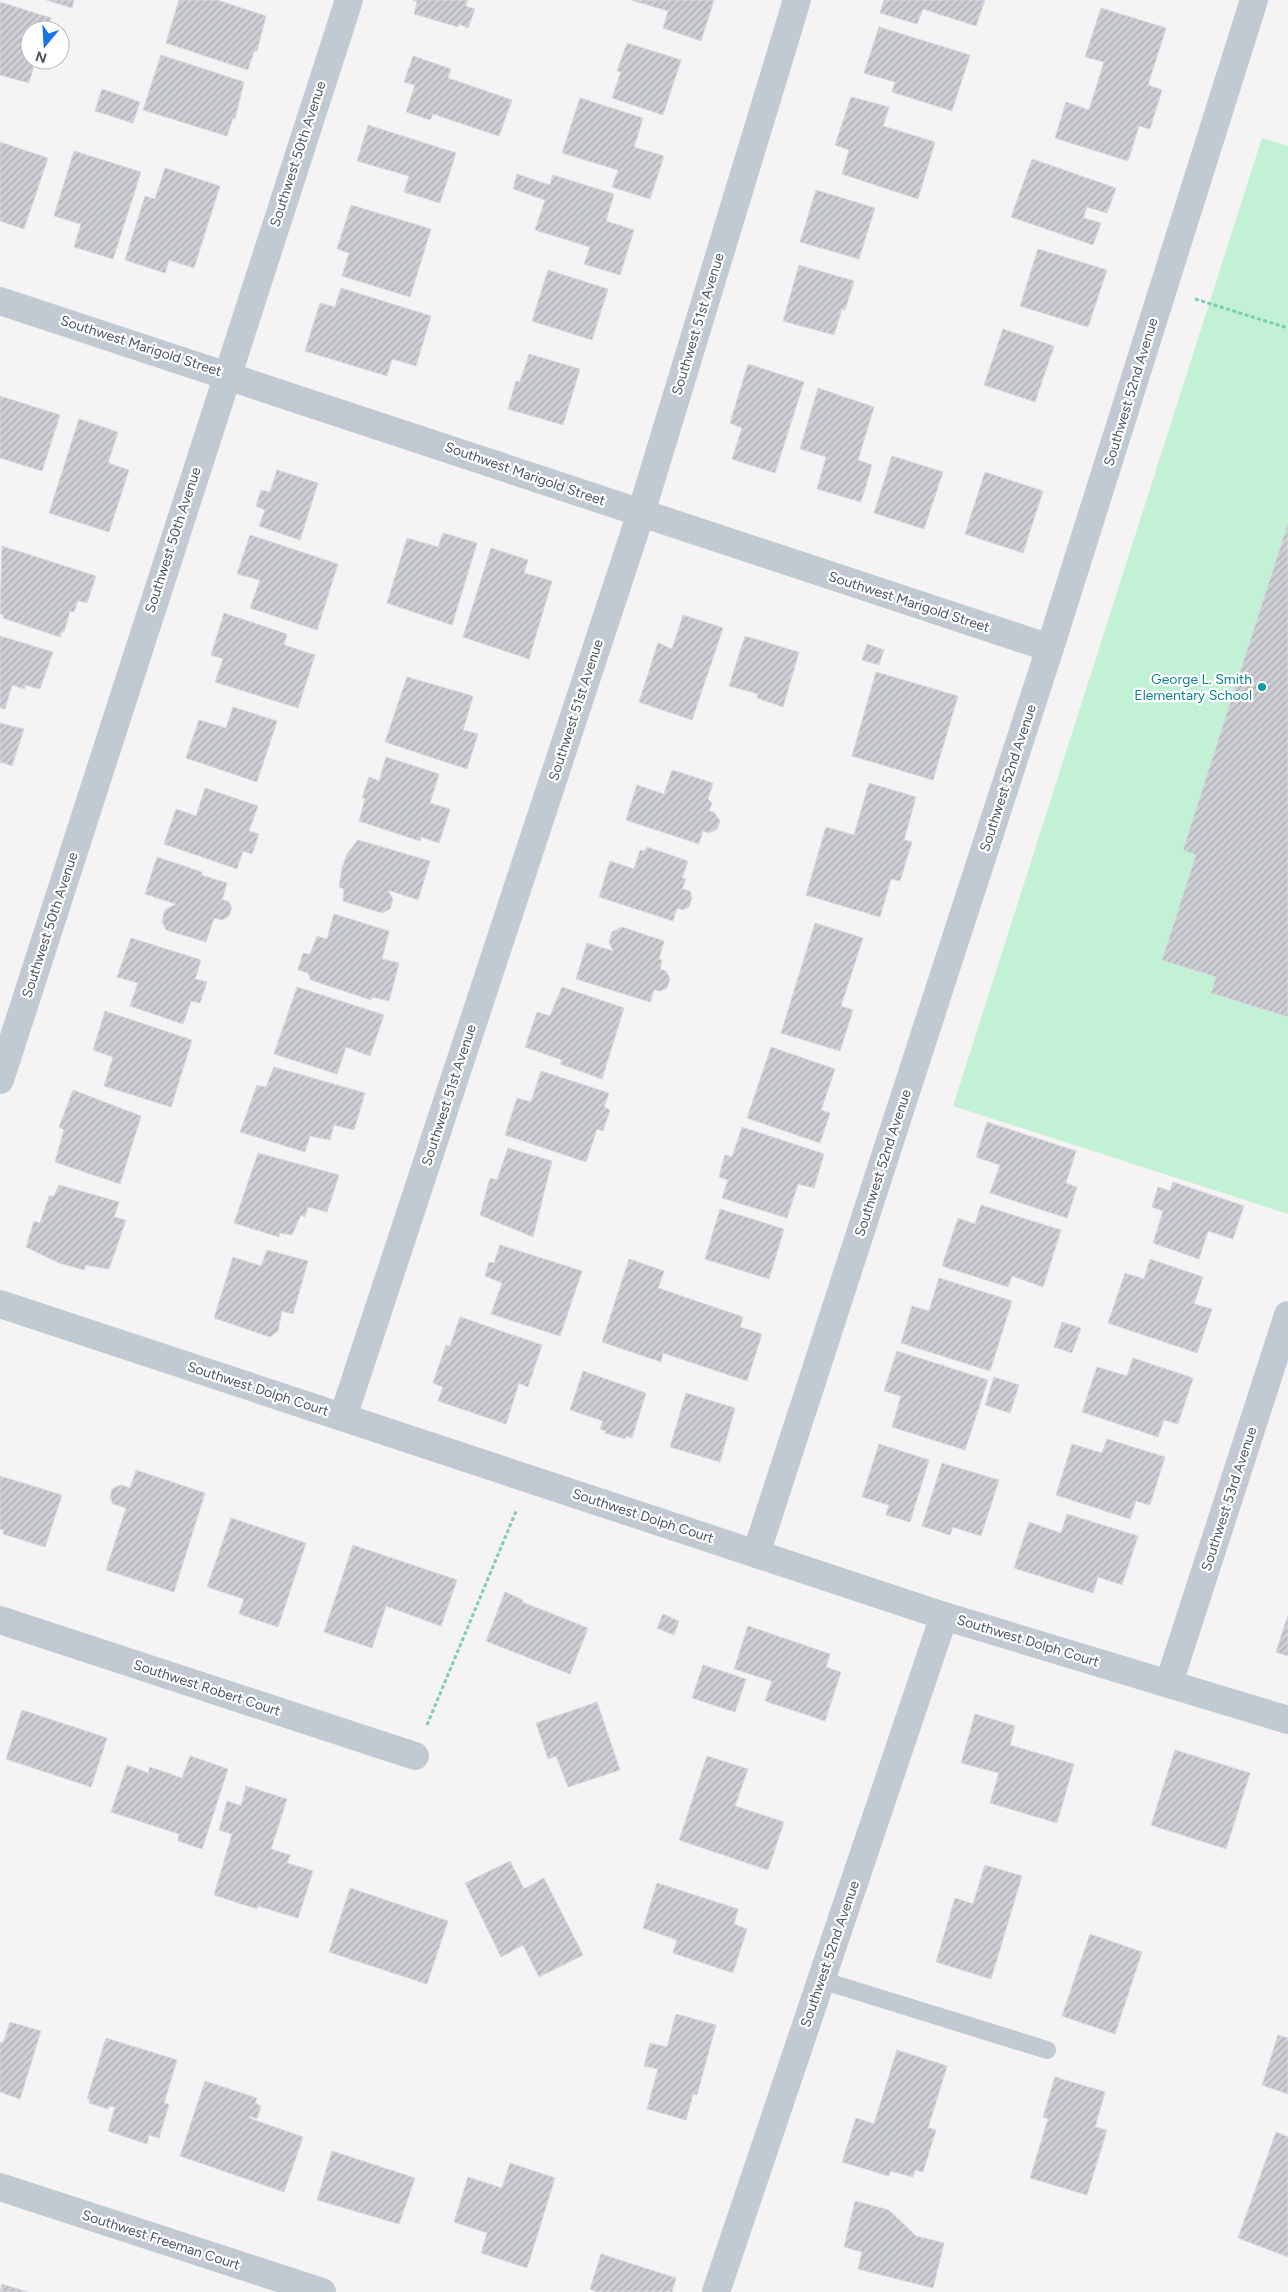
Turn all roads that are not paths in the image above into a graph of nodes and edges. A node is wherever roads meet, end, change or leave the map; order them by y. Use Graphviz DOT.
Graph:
graph roads {
  1 [pos="348,0"];
  2 [pos="797,0"];
  3 [pos="1254,0"];
  4 [pos="0,301"];
  5 [pos="226,374"];
  6 [pos="641,513"];
  7 [pos="1050,648"];
  8 [pos="0,1080"];
  9 [pos="0,1304"];
  10 [pos="1288,1315"];
  11 [pos="343,1417"];
  12 [pos="756,1554"];
  13 [pos="944,1616"];
  14 [pos="0,1620"];
  15 [pos="1169,1683"];
  16 [pos="1288,1720"];
  17 [pos="415,1756"];
  18 [pos="821,1980"];
  19 [pos="1047,2050"];
  20 [pos="0,2187"];
  21 [pos="322,2292"];
  22 [pos="716,2292"];
  1 -- 5 [label="street, Southwest 50th Avenue"];
  2 -- 6 [label="street, Southwest 51st Avenue"];
  3 -- 7 [label="street, Southwest 52nd Avenue"];
  4 -- 5 [label="street, Southwest Marigold Street"];
  5 -- 6 [label="street, Southwest Marigold Street"];
  5 -- 8 [label="street, Southwest 50th Avenue"];
  6 -- 7 [label="street, Southwest Marigold Street"];
  6 -- 11 [label="street, Southwest 51st Avenue"];
  7 -- 12 [label="street, Southwest 52nd Avenue"];
  9 -- 11 [label="street, Southwest Dolph Court"];
  10 -- 15 [label="street, Southwest 53rd Avenue"];
  11 -- 12 [label="street, Southwest Dolph Court"];
  12 -- 13 [label="street, Southwest Dolph Court"];
  13 -- 15 [label="street, Southwest Dolph Court"];
  13 -- 18 [label="street, Southwest 52nd Avenue"];
  14 -- 17 [label="street, Southwest Robert Court"];
  15 -- 16 [label="street, Southwest Dolph Court"];
  18 -- 19 [label="lane"];
  18 -- 22 [label="street, Southwest 52nd Avenue"];
  20 -- 21 [label="street, Southwest Freeman Court"];
}
